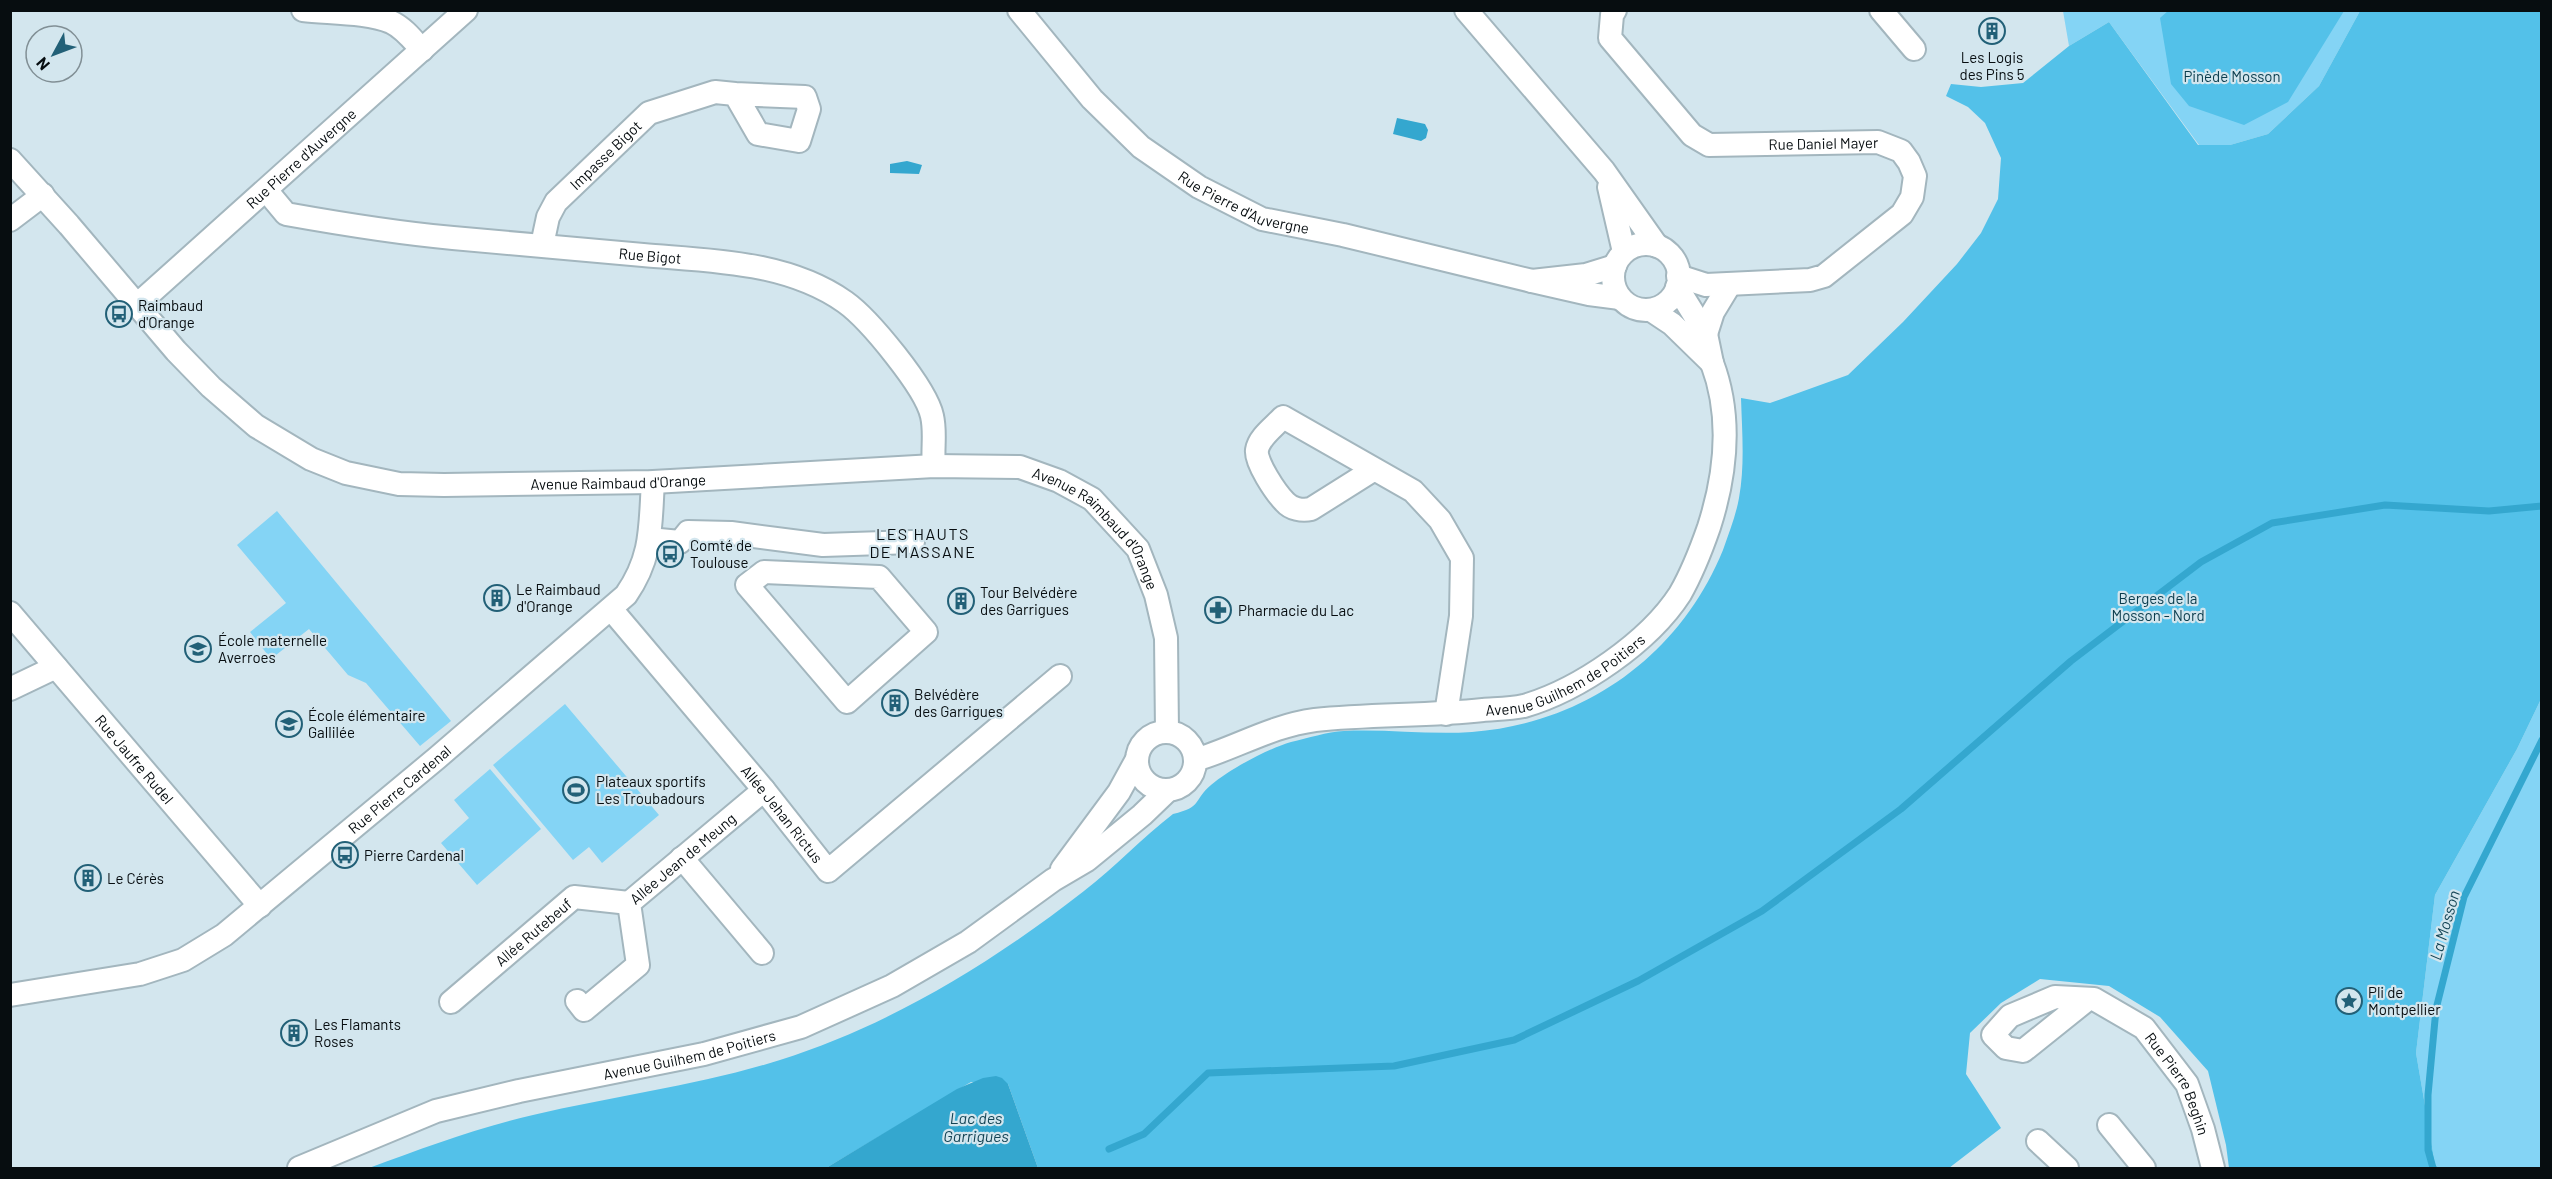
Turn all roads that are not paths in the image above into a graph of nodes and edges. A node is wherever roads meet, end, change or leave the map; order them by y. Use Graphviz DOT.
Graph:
graph roads {
  1 [pos="303,10"];
  2 [pos="466,10"];
  3 [pos="1019,10"];
  4 [pos="1466,10"];
  5 [pos="1615,10"];
  6 [pos="1881,10"];
  7 [pos="1914,49"];
  8 [pos="422,50"];
  9 [pos="735,94"];
  10 [pos="10,160"];
  11 [pos="1604,171"];
  12 [pos="266,190"];
  13 [pos="43,195"];
  14 [pos="10,220"];
  15 [pos="542,245"];
  16 [pos="1657,246"];
  17 [pos="1620,259"];
  18 [pos="1533,281"];
  19 [pos="1678,281"];
  20 [pos="1730,284"];
  21 [pos="1620,298"];
  22 [pos="137,305"];
  23 [pos="1651,310"];
  24 [pos="1706,334"];
  25 [pos="1712,363"];
  26 [pos="934,466"];
  27 [pos="1373,470"];
  28 [pos="653,482"];
  29 [pos="649,539"];
  30 [pos="913,542"];
  31 [pos="611,609"];
  32 [pos="10,613"];
  33 [pos="56,667"];
  34 [pos="1060,676"];
  35 [pos="10,689"];
  36 [pos="847,702"];
  37 [pos="1446,714"];
  38 [pos="1167,732"];
  39 [pos="1195,759"];
  40 [pos="1136,761"];
  41 [pos="764,790"];
  42 [pos="1167,790"];
  43 [pos="682,858"];
  44 [pos="1053,880"];
  45 [pos="629,903"];
  46 [pos="260,906"];
  47 [pos="762,953"];
  48 [pos="10,995"];
  49 [pos="2088,999"];
  50 [pos="577,1001"];
  51 [pos="451,1002"];
  52 [pos="2109,1125"];
  53 [pos="2038,1140"];
  54 [pos="299,1168"];
  55 [pos="2067,1168"];
  56 [pos="2144,1168"];
  57 [pos="2213,1168"];
  1 -- 8 [label="street"];
  2 -- 8 [label="street, Rue Pierre d'Auvergne"];
  3 -- 18 [label="street, Rue Pierre d'Auvergne"];
  4 -- 11 [label="street"];
  5 -- 20 [label="street, Rue Daniel Mayer"];
  6 -- 7 [label="street"];
  8 -- 12 [label="street, Rue Pierre d'Auvergne"];
  9 -- 15 [label="street, Impasse Bigot"];
  10 -- 13 [label="street, Avenue Raimbaud d'Orange"];
  11 -- 16 [label="street"];
  11 -- 17 [label="street"];
  12 -- 15 [label="street, Rue Bigot"];
  12 -- 22 [label="street, Rue Pierre d'Auvergne"];
  13 -- 14 [label="street"];
  13 -- 22 [label="street, Avenue Raimbaud d'Orange"];
  15 -- 26 [label="street, Rue Bigot"];
  16 -- 17 [label="street"];
  16 -- 19 [label="street"];
  17 -- 18 [label="street, Rue Pierre d'Auvergne"];
  17 -- 21 [label="street"];
  18 -- 21 [label="street, Rue Pierre d'Auvergne"];
  19 -- 20 [label="street, Rue Daniel Mayer"];
  19 -- 23 [label="street"];
  19 -- 24 [label="street, Avenue Guilhem de Poitiers"];
  20 -- 24 [label="street"];
  21 -- 23 [label="street"];
  22 -- 28 [label="street, Avenue Raimbaud d'Orange"];
  23 -- 25 [label="street, Avenue Guilhem de Poitiers"];
  24 -- 25 [label="street, Avenue Guilhem de Poitiers"];
  25 -- 37 [label="street, Avenue Guilhem de Poitiers"];
  26 -- 28 [label="street, Avenue Raimbaud d'Orange"];
  26 -- 38 [label="street, Avenue Raimbaud d'Orange"];
  27 -- 27 [label="street"];
  27 -- 37 [label="street"];
  28 -- 29 [label="street, Rue Pierre Cardenal"];
  29 -- 30 [label="street"];
  29 -- 31 [label="street, Rue Pierre Cardenal"];
  31 -- 41 [label="street, Allée Jehan Rictus"];
  31 -- 46 [label="street, Rue Pierre Cardenal"];
  32 -- 33 [label="street, Rue Jaufre Rudel"];
  33 -- 35 [label="street"];
  33 -- 46 [label="street, Rue Jaufre Rudel"];
  34 -- 41 [label="street, Allée Jehan Rictus"];
  36 -- 36 [label="street"];
  37 -- 39 [label="street, Avenue Guilhem de Poitiers"];
  38 -- 39 [label="street"];
  38 -- 40 [label="street"];
  39 -- 42 [label="street"];
  40 -- 42 [label="street"];
  40 -- 44 [label="street, Avenue Guilhem de Poitiers"];
  41 -- 43 [label="street, Allée Jean de Meung"];
  42 -- 44 [label="street, Avenue Guilhem de Poitiers"];
  43 -- 45 [label="street, Allée Jean de Meung"];
  43 -- 47 [label="street"];
  44 -- 54 [label="street, Avenue Guilhem de Poitiers"];
  45 -- 50 [label="street, Allée Jean de Meung"];
  45 -- 51 [label="street, Allée Rutebeuf"];
  46 -- 48 [label="street, Rue Pierre Cardenal"];
  49 -- 57 [label="street, Rue Pierre Beghin"];
  52 -- 56 [label="street"];
  53 -- 55 [label="street"];
}
